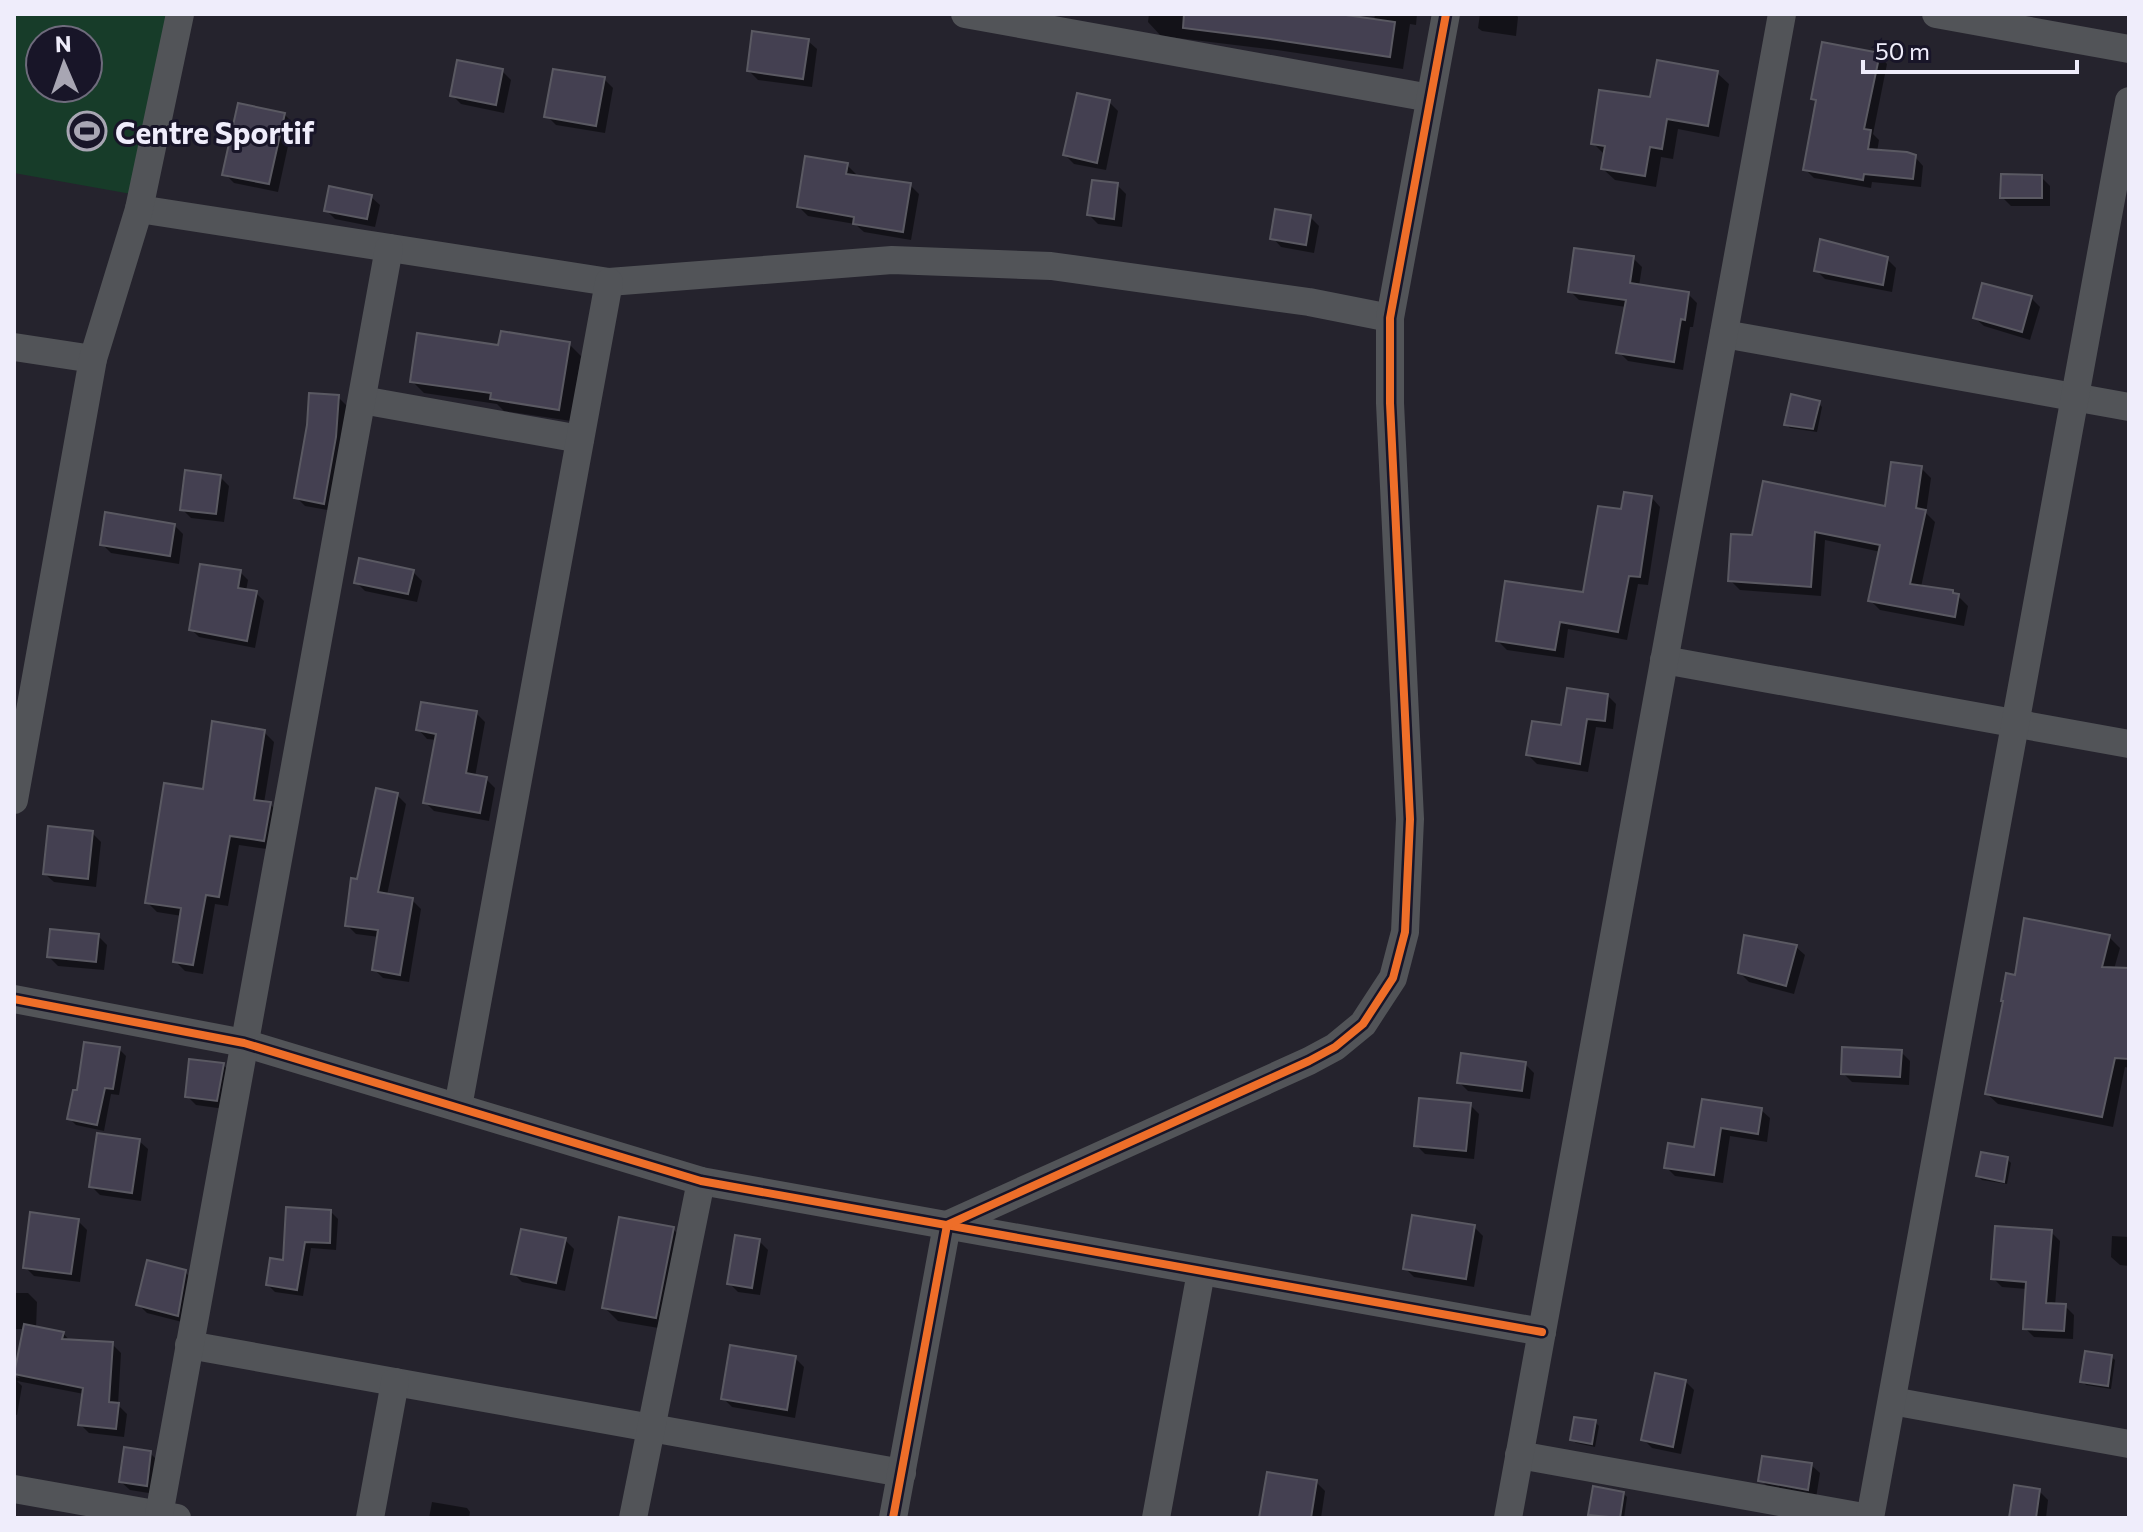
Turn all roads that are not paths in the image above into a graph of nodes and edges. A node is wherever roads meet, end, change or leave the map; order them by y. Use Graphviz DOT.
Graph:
graph roads {
  1 [pos="180,14"];
  2 [pos="965,14"];
  3 [pos="1446,14"];
  4 [pos="1782,14"];
  5 [pos="1936,14"];
  6 [pos="998,17"];
  7 [pos="2129,49"];
  8 [pos="1430,98"];
  9 [pos="2129,101"];
  10 [pos="139,209"];
  11 [pos="389,248"];
  12 [pos="609,282"];
  13 [pos="1390,318"];
  14 [pos="1724,334"];
  15 [pos="14,347"];
  16 [pos="93,359"];
  17 [pos="2075,397"];
  18 [pos="362,400"];
  19 [pos="2129,407"];
  20 [pos="580,439"];
  21 [pos="1664,660"];
  22 [pos="2015,723"];
  23 [pos="2129,744"];
  24 [pos="15,787"];
  25 [pos="14,999"];
  26 [pos="244,1043"];
  27 [pos="458,1107"];
  28 [pos="701,1181"];
  29 [pos="947,1225"];
  30 [pos="1201,1272"];
  31 [pos="1542,1332"];
  32 [pos="189,1345"];
  33 [pos="395,1382"];
  34 [pos="1892,1401"];
  35 [pos="651,1427"];
  36 [pos="2129,1444"];
  37 [pos="1519,1455"];
  38 [pos="902,1473"];
  39 [pos="14,1489"];
  40 [pos="168,1516"];
  41 [pos="370,1518"];
  42 [pos="633,1518"];
  43 [pos="893,1518"];
  44 [pos="1156,1518"];
  45 [pos="1508,1518"];
  46 [pos="1870,1518"];
  1 -- 10 [label="street"];
  2 -- 6 [label="street"];
  3 -- 8 [label="street"];
  4 -- 14 [label="street"];
  5 -- 7 [label="street"];
  6 -- 8 [label="street"];
  8 -- 13 [label="street"];
  9 -- 17 [label="street"];
  10 -- 11 [label="street"];
  10 -- 16 [label="street"];
  11 -- 12 [label="street"];
  11 -- 18 [label="street"];
  12 -- 13 [label="street"];
  12 -- 20 [label="street"];
  13 -- 29 [label="street"];
  14 -- 17 [label="street"];
  14 -- 21 [label="street"];
  15 -- 16 [label="street"];
  16 -- 24 [label="street"];
  17 -- 19 [label="street"];
  17 -- 22 [label="street"];
  18 -- 20 [label="street"];
  18 -- 26 [label="street"];
  20 -- 27 [label="street"];
  21 -- 22 [label="street"];
  21 -- 31 [label="street"];
  22 -- 23 [label="street"];
  22 -- 34 [label="street"];
  25 -- 26 [label="street"];
  26 -- 27 [label="street"];
  26 -- 32 [label="street"];
  27 -- 28 [label="street"];
  28 -- 29 [label="street"];
  28 -- 35 [label="street"];
  29 -- 30 [label="street"];
  29 -- 38 [label="street"];
  30 -- 31 [label="street"];
  30 -- 44 [label="street"];
  31 -- 37 [label="street"];
  32 -- 33 [label="street"];
  32 -- 40 [label="street"];
  33 -- 35 [label="street"];
  33 -- 41 [label="street"];
  34 -- 36 [label="street"];
  34 -- 46 [label="street"];
  35 -- 38 [label="street"];
  35 -- 42 [label="street"];
  37 -- 45 [label="street"];
  37 -- 46 [label="street"];
  38 -- 43 [label="street"];
  39 -- 40 [label="street"];
}
